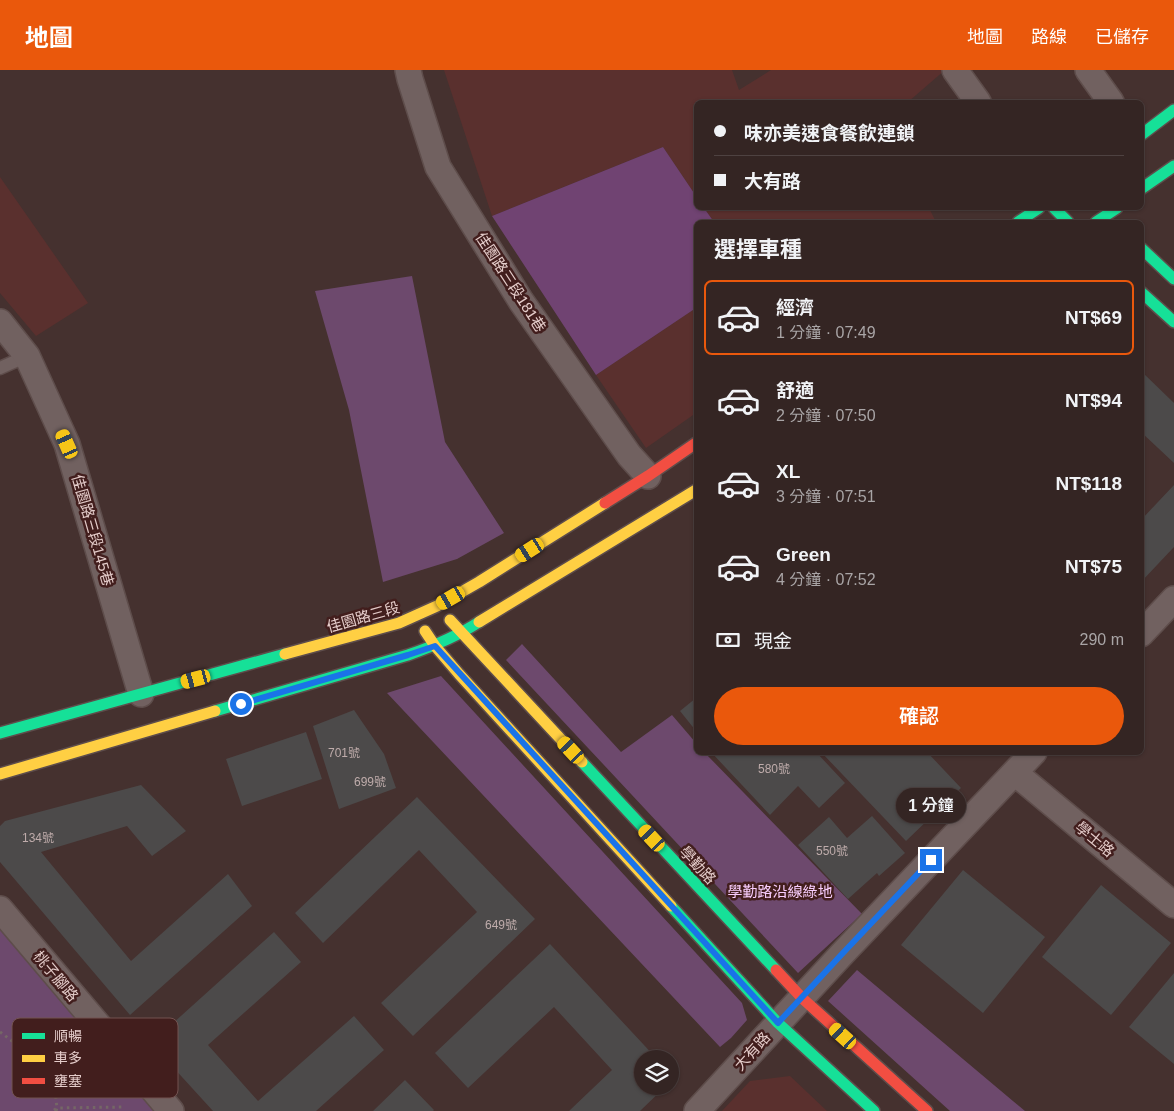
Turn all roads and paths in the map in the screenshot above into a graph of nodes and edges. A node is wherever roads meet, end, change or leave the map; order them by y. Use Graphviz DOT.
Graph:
graph roads {
  1 [pos="408,70"];
  2 [pos="955,70"];
  3 [pos="1088,70"];
  4 [pos="977,100"];
  5 [pos="1110,100"];
  6 [pos="1174,110"];
  7 [pos="1144,133"];
  8 [pos="1174,166"];
  9 [pos="1144,187"];
  10 [pos="1037,210"];
  11 [pos="1056,210"];
  12 [pos="1021,220"];
  13 [pos="1066,220"];
  14 [pos="1144,251"];
  15 [pos="1174,279"];
  16 [pos="1144,295"];
  17 [pos="0,322"];
  18 [pos="1174,322"];
  19 [pos="27,356"];
  20 [pos="0,368"];
  21 [pos="694,444"];
  22 [pos="648,476"];
  23 [pos="694,491"];
  24 [pos="1174,598"];
  25 [pos="437,606"];
  26 [pos="416,616"];
  27 [pos="1144,631"];
  28 [pos="462,633"];
  29 [pos="435,646"];
  30 [pos="141,694"];
  31 [pos="0,733"];
  32 [pos="1031,755"];
  33 [pos="1015,773"];
  34 [pos="0,774"];
  35 [pos="1174,905"];
  36 [pos="0,909"];
  37 [pos="802,998"];
  38 [pos="92,1018"];
  39 [pos="778,1023"];
  40 [pos="0,1032"];
  41 [pos="12,1041"];
  42 [pos="160,1098"];
  43 [pos="124,1107"];
  44 [pos="55,1110"];
  45 [pos="171,1111"];
  46 [pos="698,1111"];
  47 [pos="874,1111"];
  48 [pos="927,1111"];
  1 -- 22 [label="street, 佳園路三段181巷"];
  2 -- 4 [label="street"];
  3 -- 5 [label="street"];
  6 -- 7 [label="street"];
  8 -- 9 [label="street"];
  10 -- 12 [label="street"];
  11 -- 13 [label="street"];
  14 -- 15 [label="street"];
  16 -- 18 [label="street"];
  17 -- 19 [label="street, 佳園路三段145巷"];
  19 -- 20 [label="lane"];
  19 -- 30 [label="street, 佳園路三段145巷"];
  21 -- 22 [label="street, 佳園路三段"];
  22 -- 25 [label="street, 佳園路三段"];
  23 -- 28 [label="street"];
  24 -- 27 [label="street"];
  25 -- 26 [label="street, 佳園路三段"];
  25 -- 28 [label="street, 學勤路"];
  26 -- 29 [label="street"];
  26 -- 30 [label="street, 佳園路三段"];
  28 -- 29 [label="street"];
  28 -- 37 [label="street, 學勤路"];
  29 -- 34 [label="street"];
  29 -- 39 [label="street"];
  30 -- 31 [label="street, 佳園路三段"];
  32 -- 33 [label="street, 大有路"];
  33 -- 35 [label="street, 學士路"];
  33 -- 37 [label="street, 大有路"];
  36 -- 38 [label="street, 桃子腳路"];
  37 -- 39 [label="street, 大有路"];
  37 -- 48 [label="street, 學勤路"];
  39 -- 46 [label="street, 大有路"];
  39 -- 47 [label="street"];
  40 -- 41 [label="path"];
  42 -- 45 [label="street, 桃子腳路"];
  43 -- 44 [label="path"];
}
